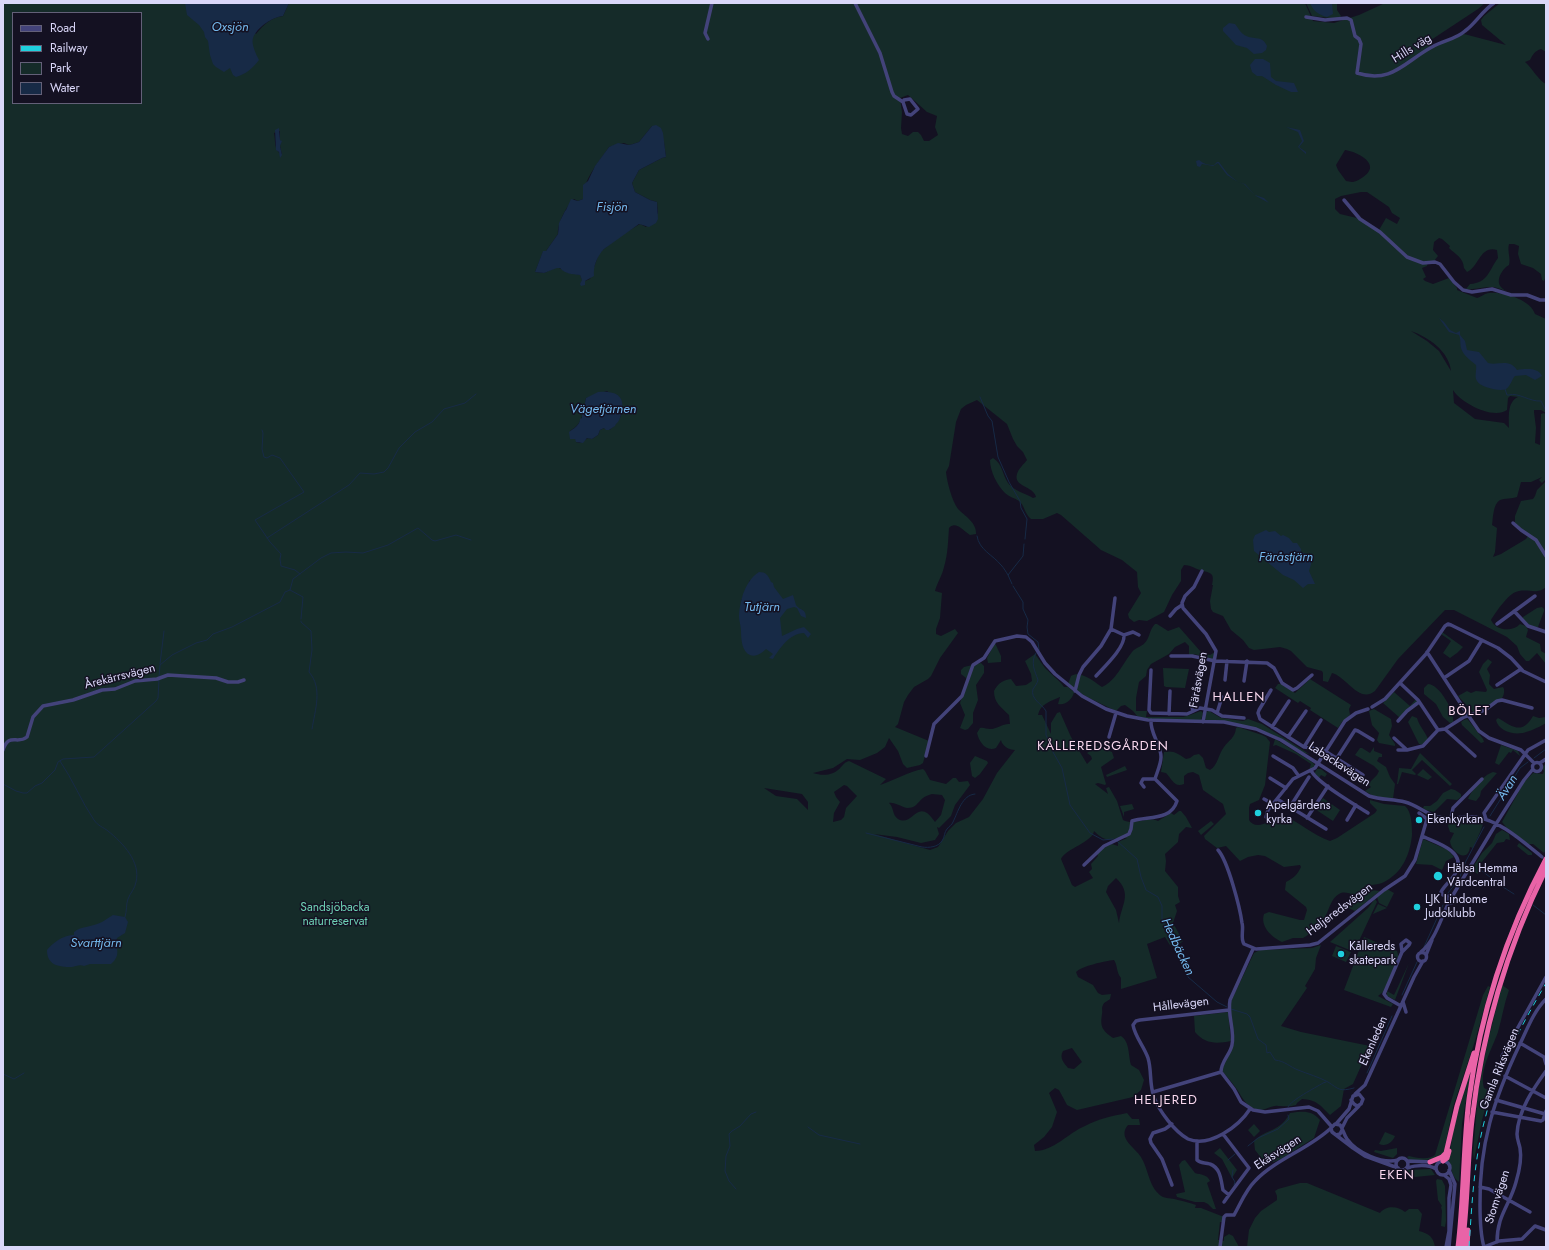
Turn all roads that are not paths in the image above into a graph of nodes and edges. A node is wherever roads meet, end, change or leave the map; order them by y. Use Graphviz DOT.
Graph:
graph roads {
  1 [pos="712,3"];
  2 [pos="855,3"];
  3 [pos="1494,3"];
  4 [pos="1306,17"];
  5 [pos="708,39"];
  6 [pos="903,102"];
  7 [pos="1344,200"];
  8 [pos="1546,300"];
  9 [pos="1513,523"];
  10 [pos="1546,556"];
  11 [pos="1202,571"];
  12 [pos="1535,596"];
  13 [pos="1115,598"];
  14 [pos="1182,605"];
  15 [pos="1514,611"];
  16 [pos="1170,616"];
  17 [pos="1497,624"];
  18 [pos="1111,629"];
  19 [pos="1546,632"];
  20 [pos="1124,635"];
  21 [pos="1139,635"];
  22 [pos="1482,640"];
  23 [pos="1427,652"];
  24 [pos="1171,656"];
  25 [pos="1202,658"];
  26 [pos="1215,661"];
  27 [pos="1227,661"];
  28 [pos="1247,661"];
  29 [pos="1521,669"];
  30 [pos="1151,670"];
  31 [pos="1312,675"];
  32 [pos="1096,676"];
  33 [pos="1444,678"];
  34 [pos="244,680"];
  35 [pos="1226,680"];
  36 [pos="1244,681"];
  37 [pos="1546,682"];
  38 [pos="1400,683"];
  39 [pos="1497,685"];
  40 [pos="1271,690"];
  41 [pos="1075,691"];
  42 [pos="1170,691"];
  43 [pos="1222,697"];
  44 [pos="1289,700"];
  45 [pos="1419,702"];
  46 [pos="1372,707"];
  47 [pos="1532,708"];
  48 [pos="1205,709"];
  49 [pos="1368,709"];
  50 [pos="1193,711"];
  51 [pos="1306,711"];
  52 [pos="1116,713"];
  53 [pos="1217,713"];
  54 [pos="1169,714"];
  55 [pos="1468,715"];
  56 [pos="1244,718"];
  57 [pos="1151,720"];
  58 [pos="1321,720"];
  59 [pos="1398,721"];
  60 [pos="1203,722"];
  61 [pos="1272,727"];
  62 [pos="1445,729"];
  63 [pos="1438,730"];
  64 [pos="1109,737"];
  65 [pos="1288,737"];
  66 [pos="1394,738"];
  67 [pos="1373,740"];
  68 [pos="1546,740"];
  69 [pos="1304,747"];
  70 [pos="3,750"];
  71 [pos="1398,750"];
  72 [pos="1407,750"];
  73 [pos="1325,751"];
  74 [pos="1525,754"];
  75 [pos="926,756"];
  76 [pos="1273,756"];
  77 [pos="1475,756"];
  78 [pos="1337,758"];
  79 [pos="1546,759"];
  80 [pos="1318,763"];
  81 [pos="1534,763"];
  82 [pos="1540,764"];
  83 [pos="1533,769"];
  84 [pos="1311,770"];
  85 [pos="1298,775"];
  86 [pos="1363,775"];
  87 [pos="1309,777"];
  88 [pos="1270,778"];
  89 [pos="1155,779"];
  90 [pos="1482,779"];
  91 [pos="1328,786"];
  92 [pos="1144,787"];
  93 [pos="1286,788"];
  94 [pos="1264,799"];
  95 [pos="1277,799"];
  96 [pos="1273,804"];
  97 [pos="1356,805"];
  98 [pos="1290,807"];
  99 [pos="1419,812"];
  100 [pos="1368,813"];
  101 [pos="1266,818"];
  102 [pos="1307,818"];
  103 [pos="1451,818"];
  104 [pos="1486,819"];
  105 [pos="1347,820"];
  106 [pos="1496,824"];
  107 [pos="1326,829"];
  108 [pos="1422,836"];
  109 [pos="1218,850"];
  110 [pos="1544,858"];
  111 [pos="1084,865"];
  112 [pos="1546,869"];
  113 [pos="1453,896"];
  114 [pos="1448,897"];
  115 [pos="1450,902"];
  116 [pos="1432,937"];
  117 [pos="1253,949"];
  118 [pos="1402,952"];
  119 [pos="1421,952"];
  120 [pos="1426,955"];
  121 [pos="1418,959"];
  122 [pos="1423,961"];
  123 [pos="1414,977"];
  124 [pos="1546,977"];
  125 [pos="1546,999"];
  126 [pos="1402,1004"];
  127 [pos="1229,1010"];
  128 [pos="1406,1012"];
  129 [pos="1482,1031"];
  130 [pos="1520,1043"];
  131 [pos="1502,1056"];
  132 [pos="1545,1056"];
  133 [pos="1546,1064"];
  134 [pos="1546,1071"];
  135 [pos="1221,1072"];
  136 [pos="1505,1076"];
  137 [pos="1365,1085"];
  138 [pos="1533,1091"];
  139 [pos="1152,1092"];
  140 [pos="1355,1094"];
  141 [pos="1362,1098"];
  142 [pos="1546,1098"];
  143 [pos="1351,1100"];
  144 [pos="1496,1100"];
  145 [pos="1360,1105"];
  146 [pos="1524,1108"];
  147 [pos="1250,1109"];
  148 [pos="1492,1112"];
  149 [pos="1546,1112"];
  150 [pos="1324,1117"];
  151 [pos="1520,1118"];
  152 [pos="1453,1120"];
  153 [pos="1172,1124"];
  154 [pos="1336,1124"];
  155 [pos="1332,1128"];
  156 [pos="1342,1129"];
  157 [pos="1223,1134"];
  158 [pos="1335,1134"];
  159 [pos="1321,1138"];
  160 [pos="1197,1141"];
  161 [pos="1398,1160"];
  162 [pos="1408,1162"];
  163 [pos="1430,1162"];
  164 [pos="1441,1162"];
  165 [pos="1398,1168"];
  166 [pos="1407,1168"];
  167 [pos="1436,1169"];
  168 [pos="1449,1170"];
  169 [pos="1444,1175"];
  170 [pos="1172,1185"];
  171 [pos="1480,1187"];
  172 [pos="1468,1189"];
  173 [pos="1229,1195"];
  174 [pos="1509,1201"];
  175 [pos="1224,1202"];
  176 [pos="1530,1212"];
  177 [pos="1546,1230"];
  178 [pos="1497,1242"];
  179 [pos="1220,1247"];
  180 [pos="1448,1247"];
  181 [pos="1458,1247"];
  182 [pos="1462,1247"];
  183 [pos="1467,1247"];
  184 [pos="1484,1247"];
  1 -- 5 [label="street"];
  2 -- 6 [label="street"];
  3 -- 4 [label="street, Hills väg"];
  6 -- 6 [label="street"];
  7 -- 8 [label="street"];
  9 -- 10 [label="street"];
  11 -- 14 [label="street"];
  12 -- 15 [label="street"];
  13 -- 18 [label="street"];
  14 -- 16 [label="street"];
  14 -- 26 [label="street, Färåsvägen"];
  15 -- 17 [label="street"];
  15 -- 19 [label="street"];
  18 -- 20 [label="street"];
  18 -- 41 [label="street"];
  20 -- 21 [label="street"];
  20 -- 32 [label="street"];
  22 -- 23 [label="street"];
  22 -- 29 [label="street"];
  22 -- 33 [label="street"];
  23 -- 33 [label="street"];
  23 -- 38 [label="street"];
  24 -- 25 [label="street"];
  25 -- 26 [label="street"];
  25 -- 50 [label="street"];
  26 -- 27 [label="street"];
  26 -- 48 [label="street, Färåsvägen"];
  27 -- 28 [label="street"];
  27 -- 35 [label="street"];
  28 -- 31 [label="street"];
  28 -- 36 [label="street"];
  29 -- 37 [label="street"];
  29 -- 39 [label="street"];
  30 -- 54 [label="street"];
  33 -- 55 [label="street"];
  34 -- 70 [label="street, Årekärrsvägen"];
  38 -- 45 [label="street"];
  38 -- 46 [label="street"];
  40 -- 61 [label="street"];
  41 -- 52 [label="street, Labackavägen"];
  41 -- 75 [label="street, Labackavägen"];
  42 -- 54 [label="street"];
  43 -- 53 [label="street"];
  44 -- 61 [label="street"];
  45 -- 59 [label="street"];
  45 -- 63 [label="street"];
  47 -- 55 [label="street"];
  48 -- 50 [label="street"];
  48 -- 53 [label="street"];
  48 -- 60 [label="street, Färåsvägen"];
  49 -- 73 [label="street"];
  50 -- 54 [label="street"];
  51 -- 65 [label="street"];
  52 -- 57 [label="street, Labackavägen"];
  52 -- 64 [label="street"];
  53 -- 56 [label="street"];
  55 -- 62 [label="street"];
  55 -- 74 [label="street"];
  57 -- 60 [label="street, Labackavägen"];
  57 -- 89 [label="street"];
  58 -- 69 [label="street"];
  60 -- 80 [label="street, Labackavägen"];
  61 -- 65 [label="street"];
  62 -- 63 [label="street"];
  62 -- 77 [label="street"];
  63 -- 72 [label="street"];
  65 -- 69 [label="street"];
  66 -- 72 [label="street"];
  67 -- 78 [label="street"];
  68 -- 74 [label="street"];
  69 -- 73 [label="street"];
  71 -- 72 [label="street"];
  73 -- 78 [label="street"];
  73 -- 80 [label="street"];
  74 -- 81 [label="street"];
  74 -- 104 [label="street"];
  76 -- 85 [label="street"];
  78 -- 86 [label="street"];
  79 -- 82 [label="street"];
  80 -- 84 [label="street"];
  80 -- 103 [label="street, Labackavägen"];
  81 -- 82 [label="street"];
  81 -- 83 [label="street"];
  82 -- 83 [label="street"];
  83 -- 106 [label="street, Ekenleden"];
  84 -- 85 [label="street"];
  84 -- 91 [label="street"];
  85 -- 93 [label="street"];
  87 -- 98 [label="street"];
  88 -- 93 [label="street"];
  89 -- 92 [label="street"];
  89 -- 111 [label="street"];
  90 -- 103 [label="street"];
  91 -- 97 [label="street"];
  91 -- 102 [label="street"];
  93 -- 95 [label="street"];
  94 -- 96 [label="street"];
  95 -- 96 [label="street"];
  95 -- 98 [label="street"];
  96 -- 101 [label="street"];
  97 -- 100 [label="street"];
  97 -- 105 [label="street"];
  98 -- 102 [label="street"];
  99 -- 108 [label="street, Heljeredsvägen"];
  102 -- 107 [label="street"];
  103 -- 104 [label="street, Labackavägen"];
  104 -- 106 [label="street, Labackavägen"];
  106 -- 110 [label="street, Labackavägen"];
  106 -- 113 [label="street, Ekenleden"];
  108 -- 114 [label="street"];
  108 -- 117 [label="street, Heljeredsvägen"];
  109 -- 117 [label="street"];
  110 -- 129 [label="highway"];
  112 -- 172 [label="highway"];
  113 -- 114 [label="street"];
  113 -- 115 [label="street, Ekenleden"];
  114 -- 115 [label="street"];
  115 -- 116 [label="street, Ekenleden"];
  116 -- 119 [label="street, Ekenleden"];
  116 -- 120 [label="street, Ekenleden"];
  117 -- 127 [label="street"];
  118 -- 126 [label="street, Ekenleden"];
  119 -- 120 [label="street"];
  119 -- 121 [label="street, Ekenleden"];
  120 -- 122 [label="street, Ekenleden"];
  121 -- 122 [label="street"];
  121 -- 123 [label="street, Ekenleden"];
  122 -- 123 [label="street, Ekenleden"];
  123 -- 126 [label="street, Ekenleden"];
  124 -- 131 [label="street"];
  125 -- 130 [label="street, Gamla Riksvägen"];
  126 -- 128 [label="street"];
  126 -- 137 [label="street, Ekenleden"];
  127 -- 135 [label="street"];
  127 -- 139 [label="street, Hållevägen"];
  129 -- 152 [label="highway"];
  129 -- 181 [label="highway"];
  130 -- 132 [label="street"];
  130 -- 136 [label="street, Gamla Riksvägen"];
  132 -- 133 [label="street"];
  134 -- 138 [label="street, Stomvägen"];
  135 -- 139 [label="street"];
  135 -- 147 [label="street"];
  136 -- 138 [label="street"];
  136 -- 144 [label="street, Gamla Riksvägen"];
  137 -- 140 [label="street, Ekenleden"];
  137 -- 141 [label="street, Ekenleden"];
  138 -- 142 [label="street"];
  138 -- 146 [label="street, Stomvägen"];
  139 -- 153 [label="street"];
  140 -- 141 [label="street"];
  140 -- 143 [label="street"];
  141 -- 145 [label="street"];
  143 -- 145 [label="street"];
  143 -- 154 [label="street"];
  144 -- 146 [label="street"];
  144 -- 148 [label="street, Gamla Riksvägen"];
  145 -- 156 [label="street"];
  146 -- 149 [label="street"];
  146 -- 151 [label="street, Stomvägen"];
  147 -- 150 [label="street"];
  147 -- 157 [label="street"];
  148 -- 151 [label="street"];
  148 -- 171 [label="street, Gamla Riksvägen"];
  149 -- 151 [label="street"];
  150 -- 154 [label="street"];
  150 -- 155 [label="street"];
  151 -- 174 [label="street, Stomvägen"];
  152 -- 163 [label="highway"];
  152 -- 164 [label="highway"];
  153 -- 160 [label="street"];
  153 -- 170 [label="street"];
  154 -- 155 [label="street"];
  154 -- 156 [label="street"];
  155 -- 158 [label="street"];
  155 -- 159 [label="street, Ekåsvägen"];
  156 -- 158 [label="street"];
  156 -- 161 [label="street"];
  157 -- 160 [label="street"];
  157 -- 173 [label="street"];
  158 -- 159 [label="street, Ekåsvägen"];
  158 -- 165 [label="street"];
  159 -- 179 [label="street, Ekåsvägen"];
  160 -- 173 [label="street"];
  161 -- 162 [label="street"];
  161 -- 165 [label="street"];
  162 -- 163 [label="street"];
  162 -- 166 [label="street"];
  163 -- 164 [label="street"];
  164 -- 167 [label="street"];
  164 -- 168 [label="street"];
  165 -- 166 [label="street"];
  166 -- 167 [label="street"];
  167 -- 169 [label="street"];
  168 -- 169 [label="street"];
  168 -- 180 [label="street"];
  169 -- 180 [label="street"];
  171 -- 174 [label="street"];
  171 -- 184 [label="street, Gamla Riksvägen"];
  172 -- 182 [label="highway"];
  172 -- 183 [label="highway"];
  173 -- 175 [label="street"];
  174 -- 176 [label="street"];
  174 -- 178 [label="street, Stomvägen"];
  177 -- 178 [label="street"];
  178 -- 184 [label="street"];
}
